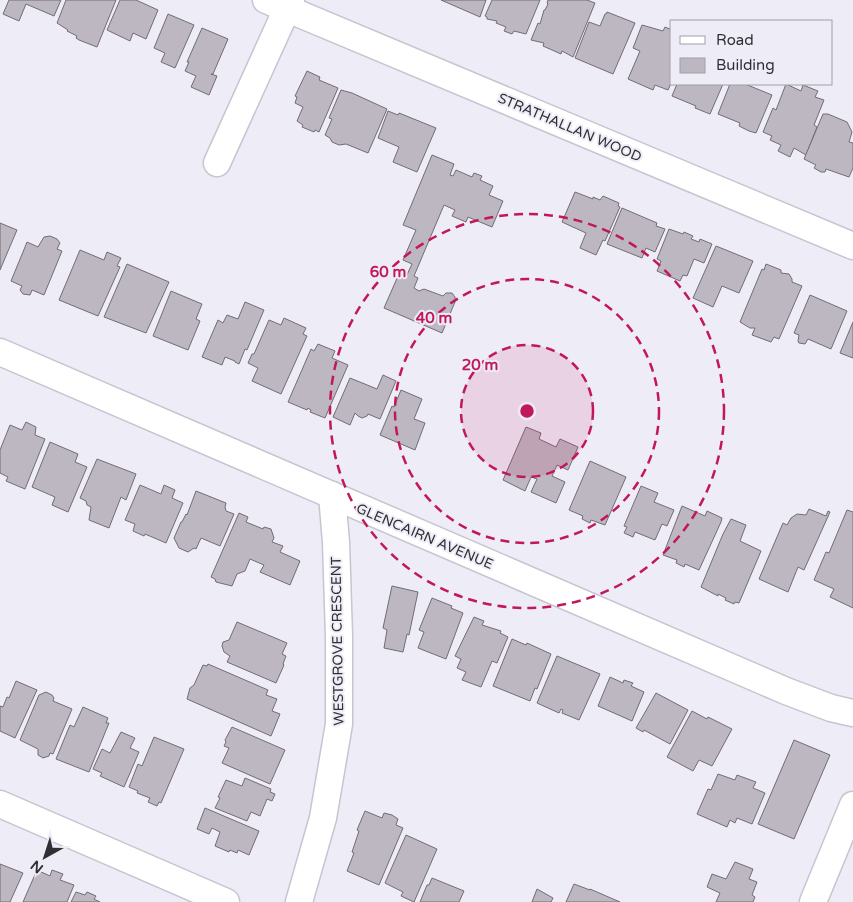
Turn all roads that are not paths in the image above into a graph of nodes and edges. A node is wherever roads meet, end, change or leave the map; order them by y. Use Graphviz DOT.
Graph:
graph roads {
  1 [pos="282,3"];
  2 [pos="217,163"];
  3 [pos="853,246"];
  4 [pos="0,352"];
  5 [pos="332,495"];
  6 [pos="853,713"];
  7 [pos="0,804"];
  8 [pos="853,804"];
  9 [pos="226,902"];
  10 [pos="300,902"];
  11 [pos="813,902"];
  1 -- 2 [label="street"];
  1 -- 3 [label="street, STRATHALLAN WOOD"];
  4 -- 5 [label="street, GLENCAIRN AVENUE"];
  5 -- 6 [label="street, GLENCAIRN AVENUE"];
  5 -- 10 [label="street, WESTGROVE CRESCENT"];
  7 -- 9 [label="street"];
  8 -- 11 [label="street"];
}
